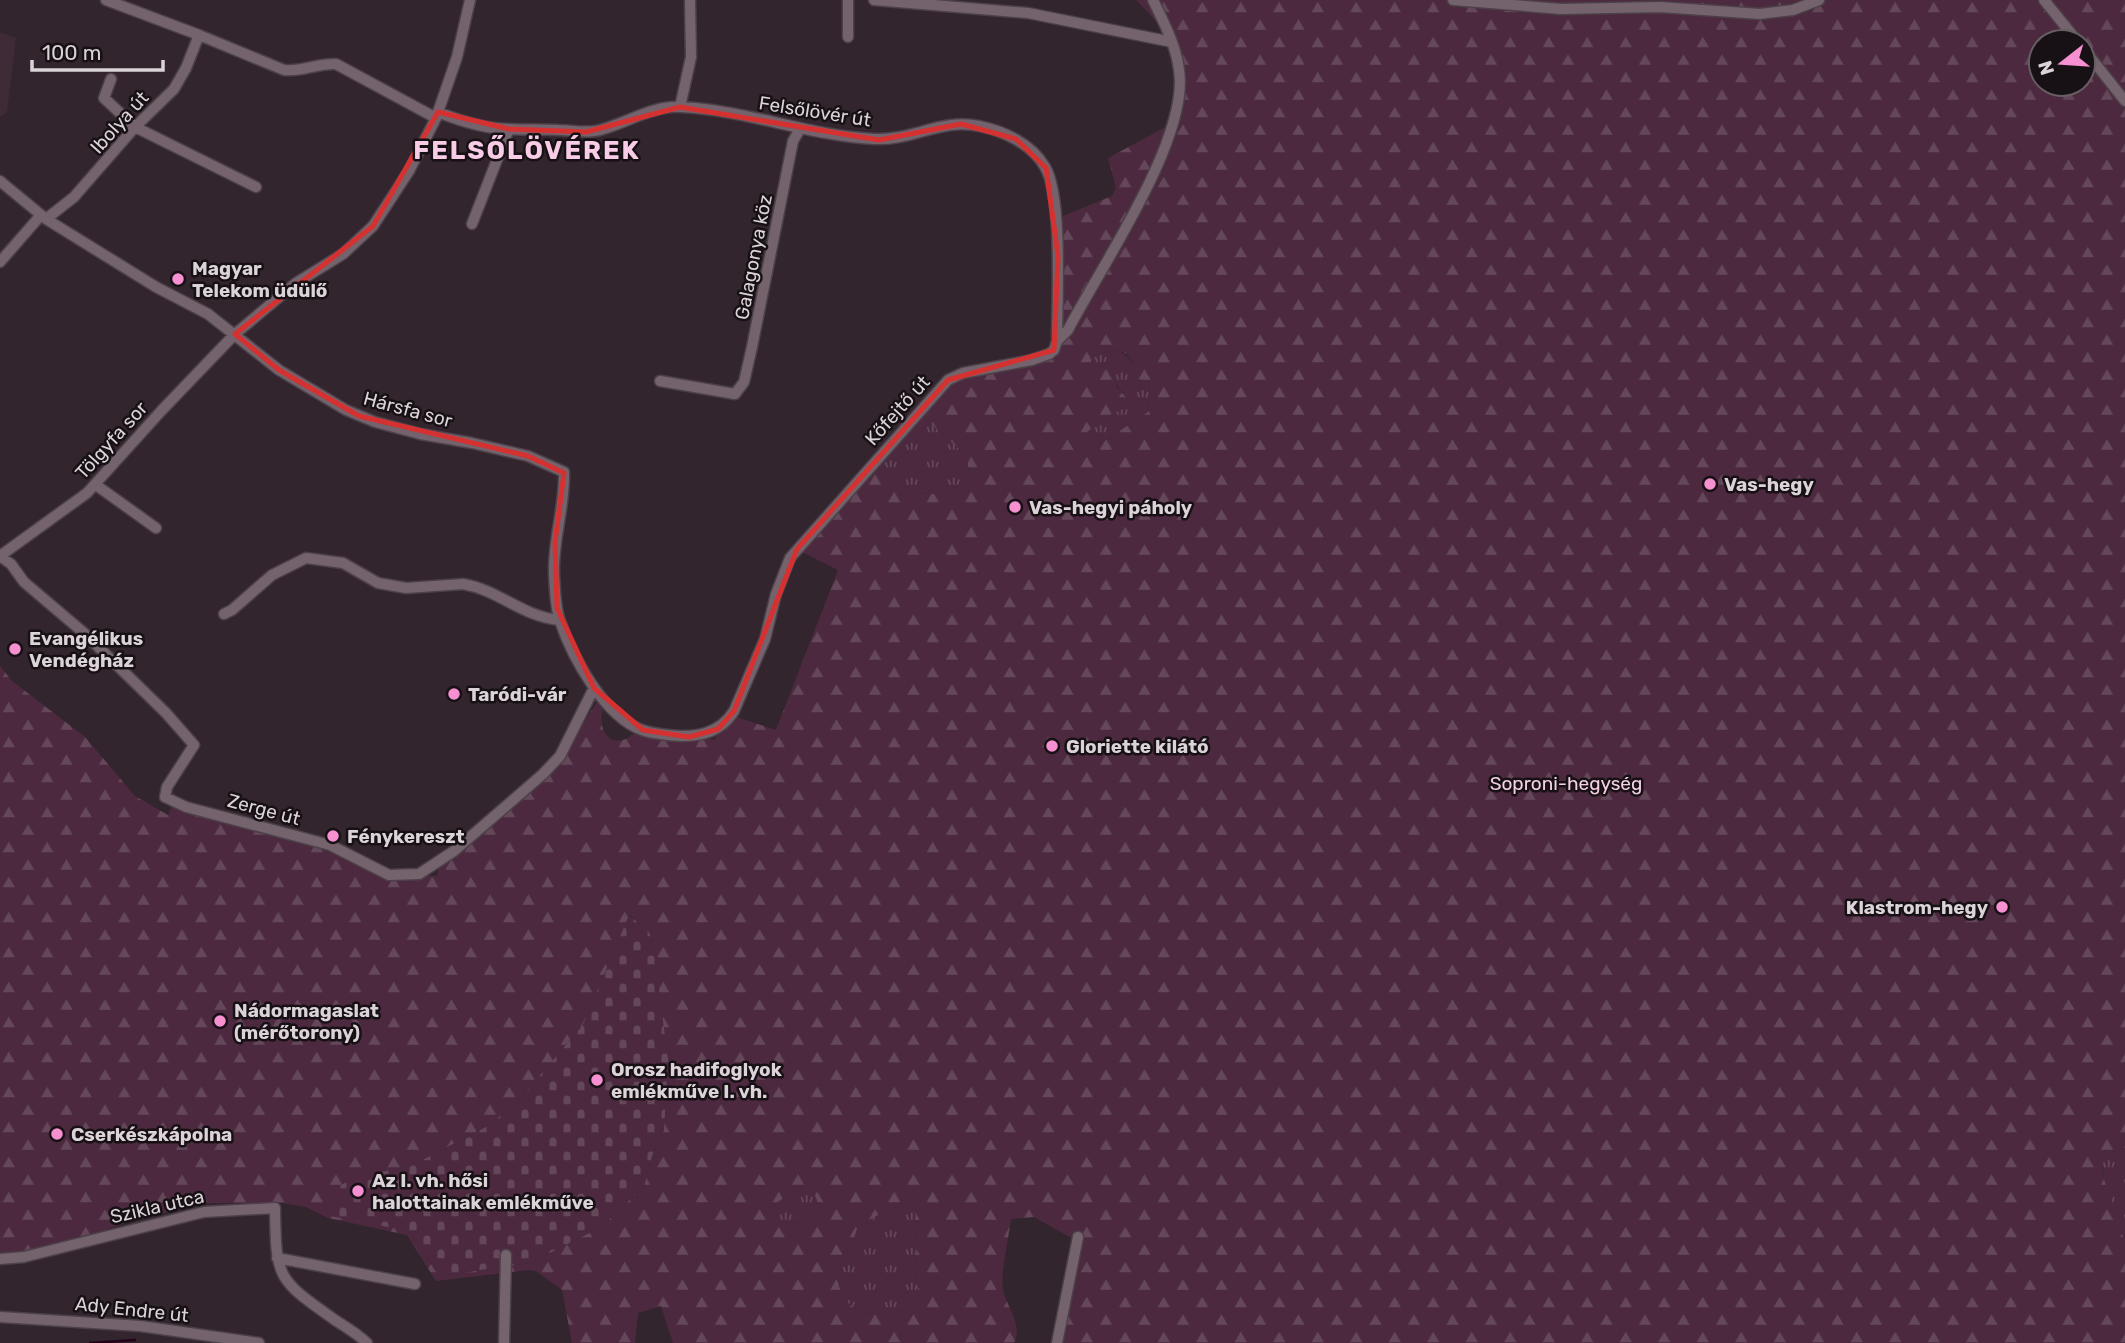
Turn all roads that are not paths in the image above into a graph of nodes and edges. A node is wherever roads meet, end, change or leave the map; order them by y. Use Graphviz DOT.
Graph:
graph roads {
  1 [pos="106,0"];
  2 [pos="470,0"];
  3 [pos="690,0"];
  4 [pos="848,0"];
  5 [pos="874,0"];
  6 [pos="1153,0"];
  7 [pos="1453,0"];
  8 [pos="1819,0"];
  9 [pos="2044,0"];
  10 [pos="2067,28"];
  11 [pos="199,35"];
  12 [pos="848,37"];
  13 [pos="1172,42"];
  14 [pos="2097,66"];
  15 [pos="111,79"];
  16 [pos="2125,101"];
  17 [pos="680,107"];
  18 [pos="437,115"];
  19 [pos="135,127"];
  20 [pos="509,129"];
  21 [pos="800,129"];
  22 [pos="0,181"];
  23 [pos="256,187"];
  24 [pos="43,217"];
  25 [pos="472,224"];
  26 [pos="0,262"];
  27 [pos="235,334"];
  28 [pos="1057,341"];
  29 [pos="660,381"];
  30 [pos="96,485"];
  31 [pos="156,528"];
  32 [pos="0,556"];
  33 [pos="224,614"];
  34 [pos="559,620"];
  35 [pos="594,688"];
  36 [pos="622,717"];
  37 [pos="1078,1237"];
  38 [pos="506,1255"];
  39 [pos="277,1258"];
  40 [pos="0,1259"];
  41 [pos="415,1284"];
  42 [pos="0,1317"];
  43 [pos="211,1339"];
  44 [pos="259,1343"];
  45 [pos="367,1343"];
  46 [pos="505,1343"];
  47 [pos="1057,1343"];
  1 -- 11 [label="street, Felsőlövér út"];
  2 -- 18 [label="street, Tölgyfa sor"];
  3 -- 17 [label="street"];
  4 -- 12 [label="street"];
  5 -- 13 [label="street"];
  6 -- 13 [label="street, Kőfejtő út"];
  7 -- 8 [label="street"];
  9 -- 10 [label="street"];
  11 -- 18 [label="street, Felsőlövér út"];
  11 -- 19 [label="street, Ibolya út"];
  13 -- 28 [label="street, Kőfejtő út"];
  14 -- 16 [label="street"];
  15 -- 19 [label="street"];
  17 -- 20 [label="street, Felsőlövér út"];
  17 -- 21 [label="street, Felsőlövér út"];
  18 -- 20 [label="street, Felsőlövér út"];
  18 -- 27 [label="street, Tölgyfa sor"];
  19 -- 23 [label="street"];
  19 -- 24 [label="street, Ibolya út"];
  20 -- 25 [label="street"];
  21 -- 28 [label="street, Felsőlövér út"];
  21 -- 29 [label="street, Galagonya köz"];
  22 -- 24 [label="street, Hársfa sor"];
  24 -- 26 [label="street, Ibolya út"];
  24 -- 27 [label="street, Hársfa sor"];
  27 -- 30 [label="street, Tölgyfa sor"];
  27 -- 34 [label="street, Hársfa sor"];
  28 -- 36 [label="street, Kőfejtő út"];
  30 -- 31 [label="street"];
  30 -- 32 [label="street, Tölgyfa sor"];
  32 -- 35 [label="street, Zerge út"];
  33 -- 34 [label="street"];
  34 -- 35 [label="street, Hársfa sor"];
  35 -- 36 [label="street, Hársfa sor"];
  37 -- 47 [label="street"];
  38 -- 46 [label="street"];
  39 -- 40 [label="street, Szikla utca"];
  39 -- 41 [label="street"];
  39 -- 45 [label="street, Szikla utca"];
  42 -- 43 [label="street, Ady Endre út"];
  43 -- 44 [label="street, Ady Endre út"];
}
